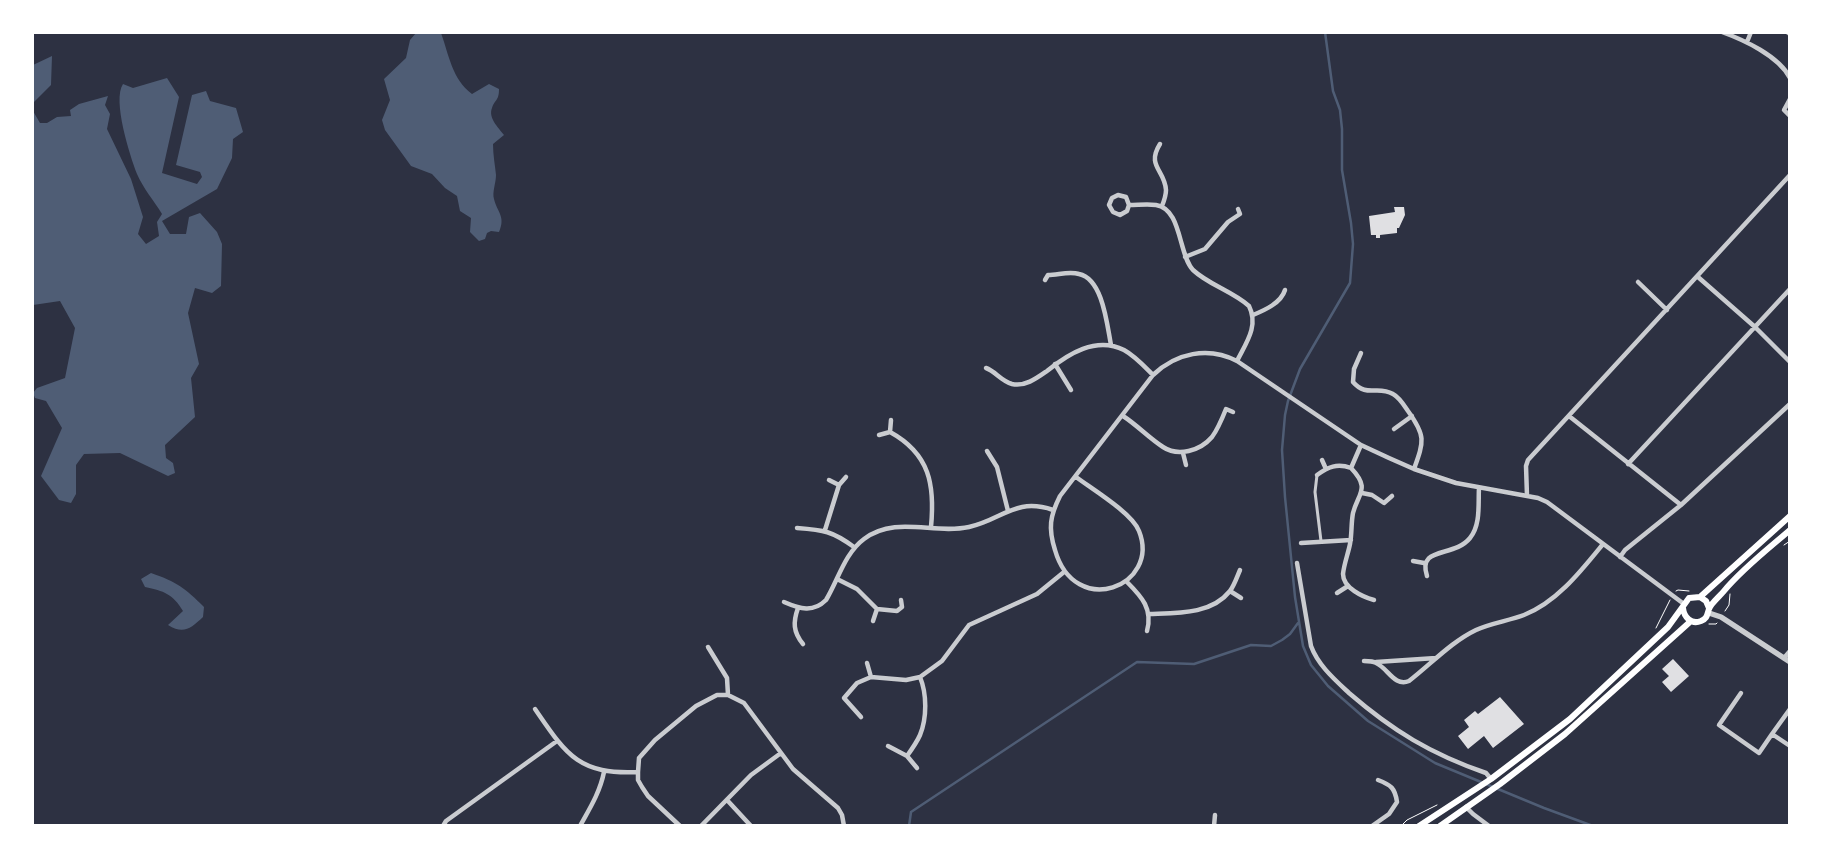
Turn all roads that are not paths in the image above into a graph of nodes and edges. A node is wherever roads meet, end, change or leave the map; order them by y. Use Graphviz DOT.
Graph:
graph roads {
  1 [pos="1722,32"];
  2 [pos="1751,32"];
  3 [pos="1786,32"];
  4 [pos="1790,35"];
  5 [pos="1746,42"];
  6 [pos="1789,74"];
  7 [pos="1790,99"];
  8 [pos="1790,116"];
  9 [pos="1160,144"];
  10 [pos="1790,176"];
  11 [pos="1129,205"];
  12 [pos="1162,206"];
  13 [pos="1241,213"];
  14 [pos="1185,257"];
  15 [pos="1048,268"];
  16 [pos="1048,275"];
  17 [pos="1698,277"];
  18 [pos="1045,280"];
  19 [pos="1638,282"];
  20 [pos="1790,288"];
  21 [pos="1285,290"];
  22 [pos="1667,310"];
  23 [pos="1253,315"];
  24 [pos="1755,327"];
  25 [pos="1111,345"];
  26 [pos="1362,352"];
  27 [pos="1237,361"];
  28 [pos="1790,362"];
  29 [pos="994,364"];
  30 [pos="1055,364"];
  31 [pos="1153,375"];
  32 [pos="1071,390"];
  33 [pos="1790,404"];
  34 [pos="1233,412"];
  35 [pos="1123,416"];
  36 [pos="1412,416"];
  37 [pos="1569,416"];
  38 [pos="891,420"];
  39 [pos="1394,429"];
  40 [pos="890,432"];
  41 [pos="879,435"];
  42 [pos="1361,445"];
  43 [pos="987,451"];
  44 [pos="1183,453"];
  45 [pos="1322,460"];
  46 [pos="1628,464"];
  47 [pos="1186,465"];
  48 [pos="1351,468"];
  49 [pos="1326,469"];
  50 [pos="1414,469"];
  51 [pos="1317,475"];
  52 [pos="846,477"];
  53 [pos="1076,477"];
  54 [pos="829,480"];
  55 [pos="839,485"];
  56 [pos="1479,488"];
  57 [pos="1362,493"];
  58 [pos="1392,496"];
  59 [pos="1527,496"];
  60 [pos="1384,503"];
  61 [pos="1681,505"];
  62 [pos="1386,508"];
  63 [pos="1052,510"];
  64 [pos="1008,511"];
  65 [pos="1790,516"];
  66 [pos="931,527"];
  67 [pos="798,528"];
  68 [pos="825,530"];
  69 [pos="1790,530"];
  70 [pos="1351,540"];
  71 [pos="1321,541"];
  72 [pos="1301,543"];
  73 [pos="1603,544"];
  74 [pos="854,547"];
  75 [pos="1620,557"];
  76 [pos="1413,561"];
  77 [pos="1298,562"];
  78 [pos="1424,563"];
  79 [pos="1240,570"];
  80 [pos="1064,572"];
  81 [pos="1427,576"];
  82 [pos="837,579"];
  83 [pos="1127,582"];
  84 [pos="1348,586"];
  85 [pos="1230,591"];
  86 [pos="1337,593"];
  87 [pos="1700,597"];
  88 [pos="1241,598"];
  89 [pos="901,600"];
  90 [pos="1374,600"];
  91 [pos="784,602"];
  92 [pos="1684,606"];
  93 [pos="798,608"];
  94 [pos="877,609"];
  95 [pos="1709,610"];
  96 [pos="1149,614"];
  97 [pos="873,621"];
  98 [pos="1690,621"];
  99 [pos="1147,631"];
  100 [pos="802,644"];
  101 [pos="708,648"];
  102 [pos="1790,651"];
  103 [pos="1436,658"];
  104 [pos="1787,660"];
  105 [pos="1364,661"];
  106 [pos="1376,662"];
  107 [pos="867,663"];
  108 [pos="871,677"];
  109 [pos="920,677"];
  110 [pos="1741,693"];
  111 [pos="728,694"];
  112 [pos="535,709"];
  113 [pos="1790,709"];
  114 [pos="861,716"];
  115 [pos="1772,734"];
  116 [pos="557,741"];
  117 [pos="888,746"];
  118 [pos="1790,746"];
  119 [pos="781,753"];
  120 [pos="908,756"];
  121 [pos="917,768"];
  122 [pos="604,772"];
  123 [pos="638,772"];
  124 [pos="1491,779"];
  125 [pos="1378,780"];
  126 [pos="727,800"];
  127 [pos="1466,807"];
  128 [pos="1215,815"];
  129 [pos="674,820"];
  130 [pos="443,826"];
  131 [pos="580,826"];
  132 [pos="670,826"];
  133 [pos="680,826"];
  134 [pos="701,826"];
  135 [pos="751,826"];
  136 [pos="844,826"];
  137 [pos="1214,826"];
  138 [pos="1372,826"];
  139 [pos="1419,826"];
  140 [pos="1440,826"];
  141 [pos="1490,826"];
  1 -- 5 [label="street"];
  2 -- 5 [label="street"];
  3 -- 4 [label="street"];
  5 -- 6 [label="street"];
  7 -- 8 [label="street"];
  9 -- 12 [label="street"];
  10 -- 17 [label="street"];
  11 -- 11 [label="street"];
  11 -- 12 [label="street"];
  12 -- 14 [label="street"];
  13 -- 14 [label="street"];
  14 -- 23 [label="street"];
  15 -- 16 [label="street"];
  16 -- 18 [label="street"];
  16 -- 25 [label="street"];
  17 -- 22 [label="street"];
  17 -- 24 [label="street"];
  19 -- 22 [label="street"];
  20 -- 24 [label="street"];
  21 -- 23 [label="street"];
  22 -- 37 [label="street"];
  23 -- 27 [label="street"];
  24 -- 28 [label="street"];
  24 -- 46 [label="street"];
  25 -- 30 [label="street"];
  25 -- 31 [label="street"];
  26 -- 36 [label="street"];
  27 -- 31 [label="street"];
  27 -- 42 [label="street"];
  29 -- 30 [label="street"];
  30 -- 32 [label="street"];
  31 -- 35 [label="street"];
  33 -- 61 [label="street"];
  34 -- 44 [label="street"];
  35 -- 44 [label="street"];
  35 -- 53 [label="street"];
  36 -- 39 [label="street"];
  36 -- 50 [label="street"];
  37 -- 46 [label="street"];
  37 -- 59 [label="street"];
  38 -- 40 [label="street"];
  40 -- 41 [label="street"];
  40 -- 66 [label="street"];
  42 -- 48 [label="street"];
  42 -- 50 [label="street"];
  43 -- 64 [label="street"];
  44 -- 47 [label="street"];
  45 -- 49 [label="street"];
  46 -- 61 [label="street"];
  48 -- 49 [label="street"];
  48 -- 57 [label="street"];
  49 -- 51 [label="street"];
  50 -- 56 [label="street"];
  51 -- 71 [label="street"];
  52 -- 55 [label="street"];
  53 -- 63 [label="street"];
  53 -- 83 [label="street"];
  54 -- 55 [label="street"];
  55 -- 68 [label="street"];
  56 -- 59 [label="street"];
  56 -- 78 [label="street"];
  57 -- 60 [label="street"];
  57 -- 70 [label="street"];
  58 -- 60 [label="street"];
  59 -- 73 [label="street"];
  60 -- 62 [label="street"];
  61 -- 75 [label="street"];
  63 -- 64 [label="street"];
  63 -- 80 [label="street"];
  64 -- 66 [label="street"];
  65 -- 87 [label="main road"];
  66 -- 74 [label="street"];
  67 -- 68 [label="street"];
  68 -- 74 [label="street"];
  69 -- 95 [label="main road"];
  70 -- 71 [label="street"];
  70 -- 84 [label="street"];
  71 -- 72 [label="street"];
  73 -- 75 [label="street"];
  73 -- 103 [label="street"];
  74 -- 82 [label="street"];
  75 -- 92 [label="street"];
  76 -- 78 [label="street"];
  77 -- 124 [label="street"];
  78 -- 81 [label="street"];
  79 -- 85 [label="street"];
  80 -- 83 [label="street"];
  80 -- 109 [label="street"];
  82 -- 93 [label="street"];
  82 -- 94 [label="street"];
  83 -- 96 [label="street"];
  84 -- 86 [label="street"];
  84 -- 90 [label="street"];
  85 -- 88 [label="street"];
  85 -- 96 [label="street"];
  87 -- 92 [label="main road"];
  87 -- 95 [label="main road"];
  89 -- 94 [label="street"];
  91 -- 93 [label="street"];
  92 -- 98 [label="main road"];
  92 -- 124 [label="main road"];
  93 -- 100 [label="street"];
  94 -- 97 [label="street"];
  95 -- 98 [label="main road"];
  95 -- 104 [label="street"];
  96 -- 99 [label="street"];
  98 -- 127 [label="main road"];
  101 -- 111 [label="street"];
  102 -- 104 [label="street"];
  103 -- 106 [label="street"];
  103 -- 106 [label="street"];
  105 -- 106 [label="street"];
  107 -- 108 [label="street"];
  108 -- 109 [label="street"];
  108 -- 114 [label="street"];
  109 -- 120 [label="street"];
  110 -- 115 [label="street"];
  111 -- 119 [label="street"];
  111 -- 123 [label="street"];
  112 -- 116 [label="street"];
  113 -- 115 [label="street"];
  115 -- 118 [label="street"];
  116 -- 122 [label="street"];
  116 -- 130 [label="street"];
  117 -- 120 [label="street"];
  119 -- 126 [label="street"];
  119 -- 136 [label="street"];
  120 -- 121 [label="street"];
  122 -- 123 [label="street"];
  122 -- 131 [label="street"];
  123 -- 129 [label="street"];
  124 -- 139 [label="main road"];
  125 -- 138 [label="street"];
  126 -- 134 [label="street"];
  126 -- 135 [label="street"];
  127 -- 140 [label="main road"];
  127 -- 141 [label="street"];
  128 -- 137 [label="street"];
  129 -- 132 [label="street"];
  129 -- 133 [label="street"];
}
